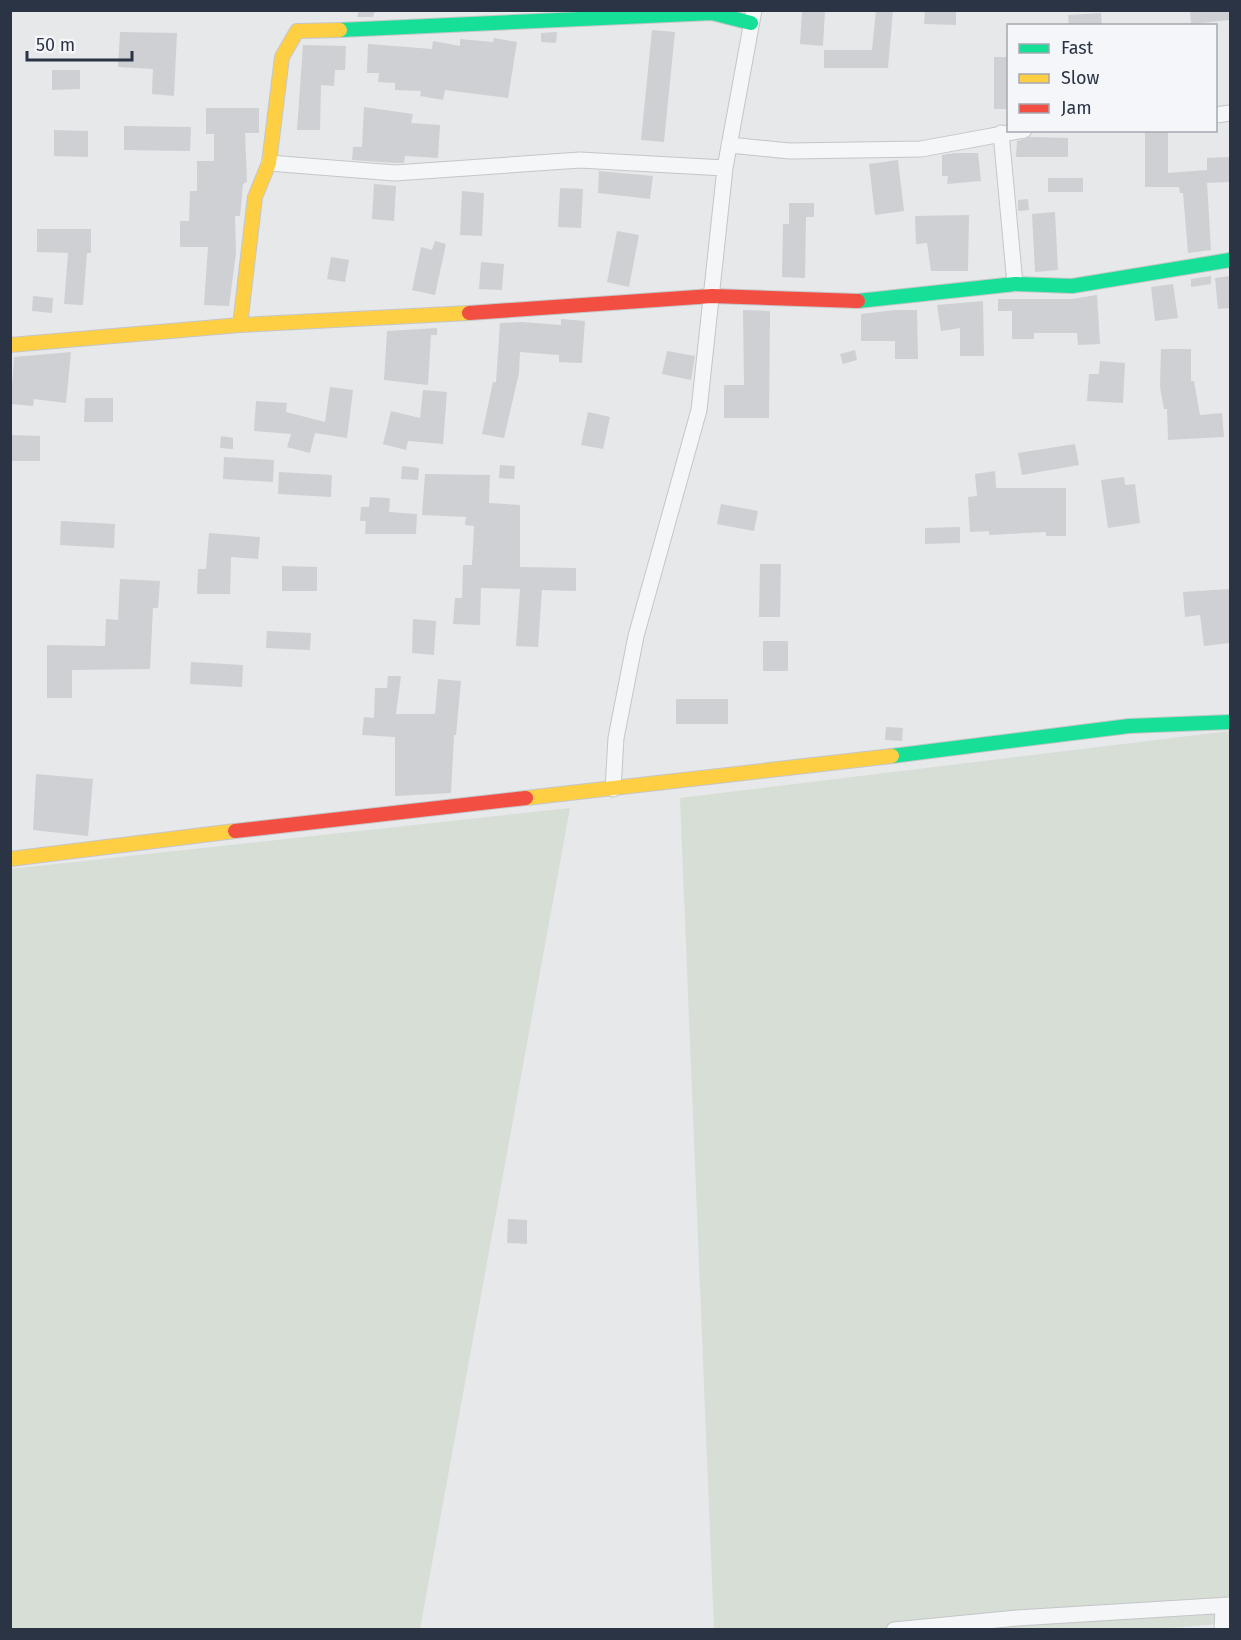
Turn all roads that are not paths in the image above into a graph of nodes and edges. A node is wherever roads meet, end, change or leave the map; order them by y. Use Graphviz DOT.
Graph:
graph roads {
  1 [pos="752,17"];
  2 [pos="1012,132"];
  3 [pos="1001,134"];
  4 [pos="729,145"];
  5 [pos="269,163"];
  6 [pos="725,168"];
  7 [pos="1230,260"];
  8 [pos="1015,284"];
  9 [pos="712,296"];
  10 [pos="240,324"];
  11 [pos="10,345"];
  12 [pos="1230,722"];
  13 [pos="613,789"];
  14 [pos="10,859"];
  15 [pos="1227,1605"];
  16 [pos="1063,1623"];
  17 [pos="894,1629"];
  18 [pos="912,1629"];
  19 [pos="1222,1629"];
  1 -- 4 [label="street"];
  1 -- 5 [label="street"];
  2 -- 3 [label="street"];
  3 -- 4 [label="street"];
  3 -- 8 [label="street"];
  4 -- 6 [label="street"];
  5 -- 6 [label="street"];
  5 -- 10 [label="street"];
  6 -- 9 [label="street"];
  7 -- 8 [label="street"];
  8 -- 9 [label="street"];
  9 -- 10 [label="street"];
  9 -- 13 [label="street"];
  10 -- 11 [label="street"];
  12 -- 13 [label="street"];
  13 -- 14 [label="street"];
  15 -- 16 [label="street"];
  15 -- 19 [label="street"];
  16 -- 18 [label="street"];
  17 -- 18 [label="street"];
}
